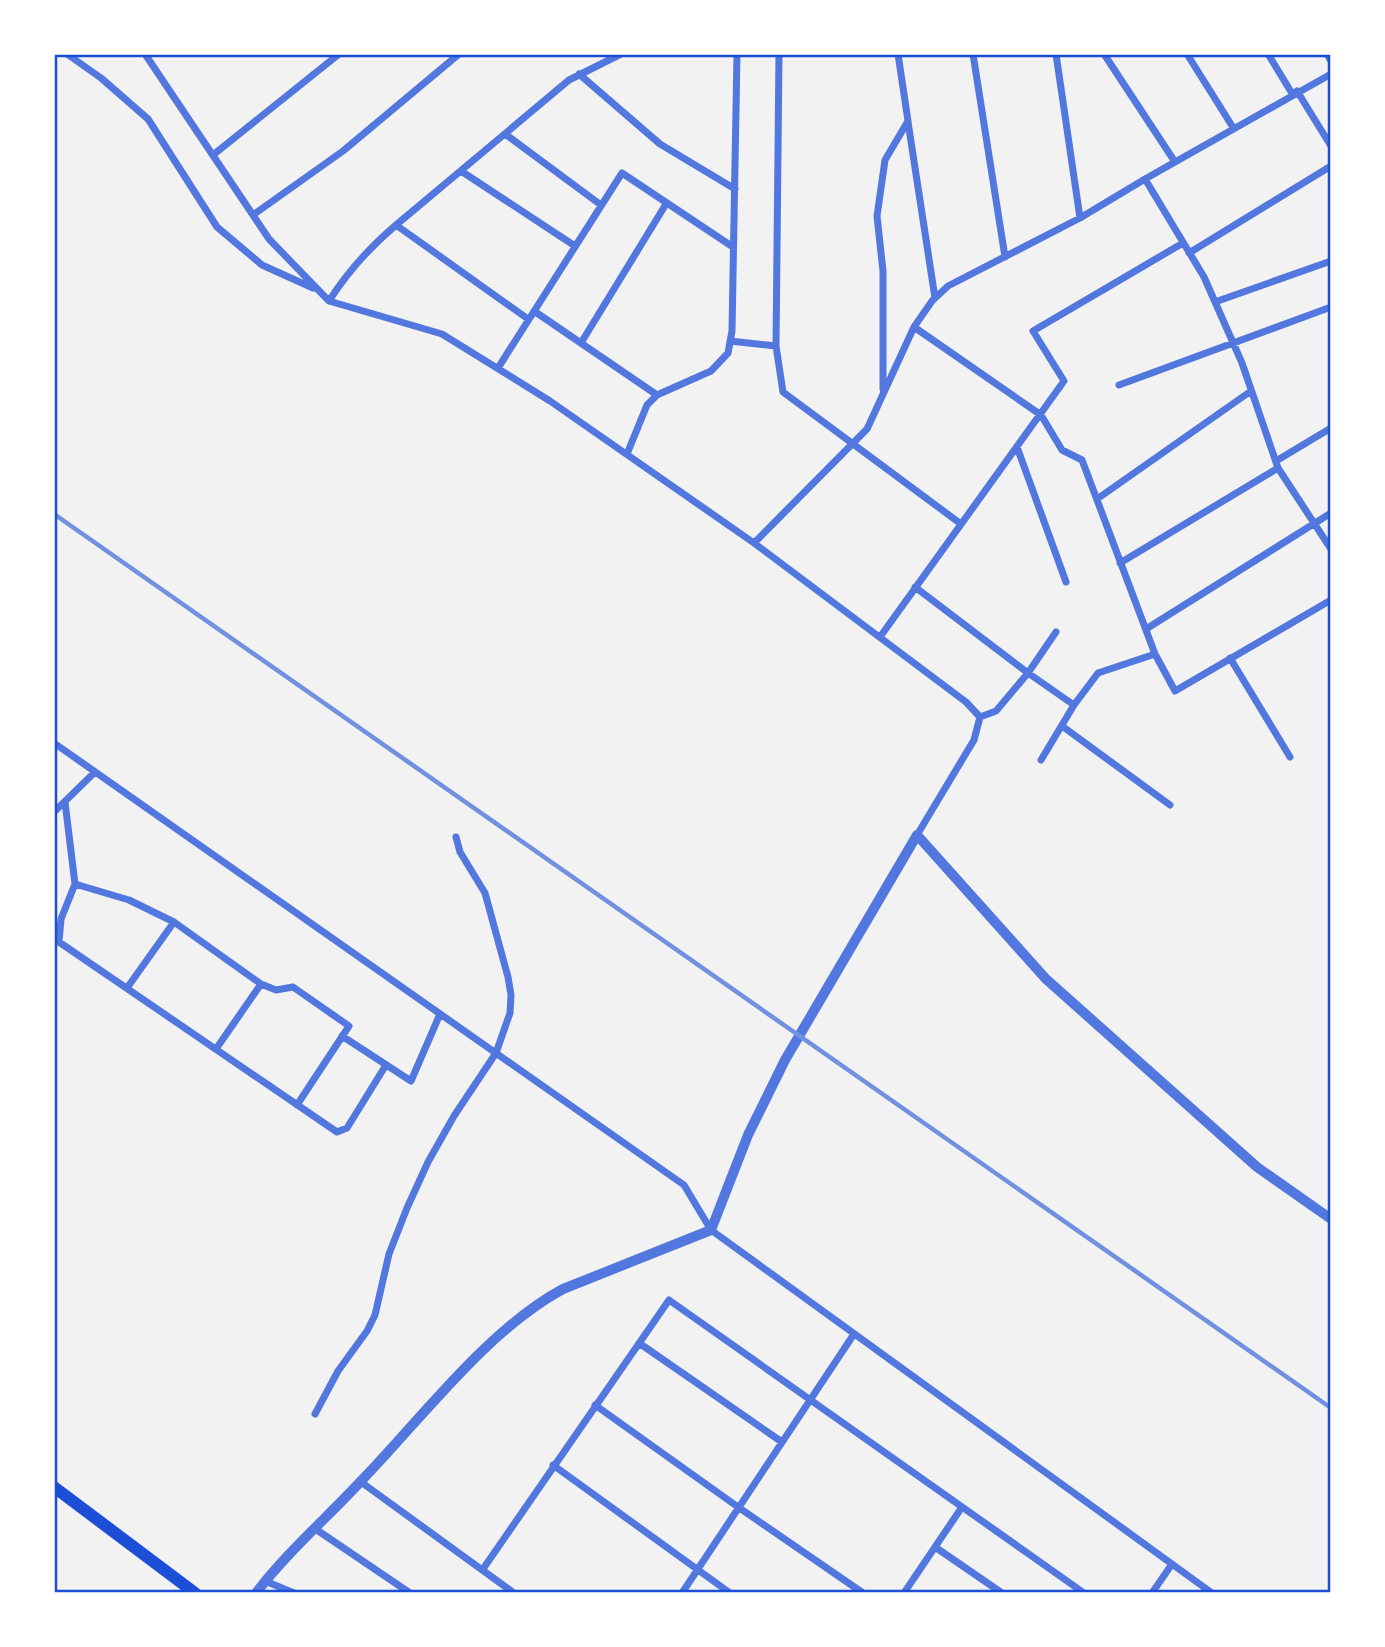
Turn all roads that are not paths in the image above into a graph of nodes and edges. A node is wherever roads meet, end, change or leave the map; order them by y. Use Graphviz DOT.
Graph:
graph roads {
  1 [pos="67,54"];
  2 [pos="145,54"];
  3 [pos="339,54"];
  4 [pos="459,54"];
  5 [pos="621,54"];
  6 [pos="737,54"];
  7 [pos="779,54"];
  8 [pos="898,54"];
  9 [pos="973,54"];
  10 [pos="1056,54"];
  11 [pos="1104,54"];
  12 [pos="1187,54"];
  13 [pos="1268,54"];
  14 [pos="1327,54"];
  15 [pos="1331,61"];
  16 [pos="579,74"];
  17 [pos="1331,74"];
  18 [pos="1295,93"];
  19 [pos="908,121"];
  20 [pos="1234,129"];
  21 [pos="505,134"];
  22 [pos="1331,146"];
  23 [pos="212,155"];
  24 [pos="1175,162"];
  25 [pos="1331,166"];
  26 [pos="461,171"];
  27 [pos="1145,179"];
  28 [pos="735,189"];
  29 [pos="666,204"];
  30 [pos="601,205"];
  31 [pos="253,215"];
  32 [pos="1080,218"];
  33 [pos="396,225"];
  34 [pos="1183,243"];
  35 [pos="575,246"];
  36 [pos="733,247"];
  37 [pos="1189,253"];
  38 [pos="1005,257"];
  39 [pos="1331,261"];
  40 [pos="317,290"];
  41 [pos="935,298"];
  42 [pos="329,301"];
  43 [pos="1215,302"];
  44 [pos="1331,307"];
  45 [pos="534,311"];
  46 [pos="528,320"];
  47 [pos="914,327"];
  48 [pos="730,341"];
  49 [pos="581,343"];
  50 [pos="1233,343"];
  51 [pos="776,346"];
  52 [pos="498,368"];
  53 [pos="1119,385"];
  54 [pos="1251,391"];
  55 [pos="883,394"];
  56 [pos="657,395"];
  57 [pos="1041,415"];
  58 [pos="1331,428"];
  59 [pos="852,444"];
  60 [pos="1017,447"];
  61 [pos="627,454"];
  62 [pos="1277,465"];
  63 [pos="1097,499"];
  64 [pos="1331,513"];
  65 [pos="1314,523"];
  66 [pos="961,524"];
  67 [pos="754,543"];
  68 [pos="1331,549"];
  69 [pos="1120,563"];
  70 [pos="1066,582"];
  71 [pos="915,587"];
  72 [pos="1331,600"];
  73 [pos="1146,629"];
  74 [pos="1056,632"];
  75 [pos="880,637"];
  76 [pos="1155,654"];
  77 [pos="1230,659"];
  78 [pos="1028,673"];
  79 [pos="1074,705"];
  80 [pos="980,717"];
  81 [pos="1062,726"];
  82 [pos="54,743"];
  83 [pos="1290,757"];
  84 [pos="1041,760"];
  85 [pos="95,772"];
  86 [pos="65,802"];
  87 [pos="1170,805"];
  88 [pos="54,813"];
  89 [pos="917,835"];
  90 [pos="456,837"];
  91 [pos="75,884"];
  92 [pos="174,922"];
  93 [pos="261,984"];
  94 [pos="127,988"];
  95 [pos="440,1014"];
  96 [pos="342,1036"];
  97 [pos="216,1049"];
  98 [pos="496,1052"];
  99 [pos="386,1065"];
  100 [pos="297,1105"];
  101 [pos="1331,1219"];
  102 [pos="710,1230"];
  103 [pos="854,1334"];
  104 [pos="639,1343"];
  105 [pos="809,1401"];
  106 [pos="595,1405"];
  107 [pos="315,1414"];
  108 [pos="782,1442"];
  109 [pos="553,1465"];
  110 [pos="361,1482"];
  111 [pos="54,1486"];
  112 [pos="738,1507"];
  113 [pos="962,1507"];
  114 [pos="314,1528"];
  115 [pos="935,1547"];
  116 [pos="1172,1564"];
  117 [pos="483,1569"];
  118 [pos="696,1569"];
  119 [pos="265,1581"];
  120 [pos="1201,1589"];
  121 [pos="195,1593"];
  122 [pos="256,1593"];
  123 [pos="294,1593"];
  124 [pos="410,1593"];
  125 [pos="514,1593"];
  126 [pos="682,1593"];
  127 [pos="730,1593"];
  128 [pos="863,1593"];
  129 [pos="904,1593"];
  130 [pos="1002,1593"];
  131 [pos="1084,1593"];
  132 [pos="1152,1593"];
  133 [pos="1212,1593"];
  1 -- 40 [label="street"];
  2 -- 23 [label="street"];
  3 -- 23 [label="street"];
  4 -- 31 [label="street"];
  5 -- 16 [label="street"];
  6 -- 28 [label="street"];
  7 -- 51 [label="street"];
  8 -- 19 [label="street"];
  9 -- 38 [label="street"];
  10 -- 32 [label="street"];
  11 -- 24 [label="street"];
  12 -- 20 [label="street"];
  13 -- 18 [label="street"];
  14 -- 15 [label="street"];
  16 -- 21 [label="street"];
  16 -- 28 [label="street"];
  17 -- 18 [label="street"];
  18 -- 20 [label="street"];
  18 -- 22 [label="street"];
  19 -- 41 [label="street"];
  19 -- 55 [label="street"];
  20 -- 24 [label="street"];
  21 -- 26 [label="street"];
  21 -- 30 [label="street"];
  23 -- 31 [label="street"];
  24 -- 27 [label="street"];
  25 -- 37 [label="street"];
  26 -- 33 [label="street"];
  26 -- 35 [label="street"];
  27 -- 32 [label="street"];
  27 -- 34 [label="street"];
  28 -- 36 [label="street"];
  29 -- 30 [label="street"];
  29 -- 36 [label="street"];
  29 -- 49 [label="street"];
  30 -- 35 [label="street"];
  31 -- 40 [label="street"];
  32 -- 38 [label="street"];
  33 -- 42 [label="street"];
  33 -- 46 [label="street"];
  34 -- 37 [label="street"];
  34 -- 57 [label="street"];
  35 -- 45 [label="street"];
  36 -- 48 [label="street"];
  37 -- 43 [label="street"];
  38 -- 41 [label="street"];
  39 -- 43 [label="street"];
  40 -- 42 [label="street"];
  41 -- 47 [label="street"];
  42 -- 52 [label="street"];
  43 -- 50 [label="street"];
  44 -- 50 [label="street"];
  45 -- 46 [label="street"];
  45 -- 49 [label="street"];
  46 -- 52 [label="street"];
  47 -- 55 [label="street"];
  47 -- 57 [label="street"];
  48 -- 51 [label="street"];
  48 -- 56 [label="street"];
  49 -- 56 [label="street"];
  50 -- 53 [label="street"];
  50 -- 54 [label="street"];
  51 -- 59 [label="street"];
  52 -- 61 [label="street"];
  54 -- 62 [label="street"];
  54 -- 63 [label="street"];
  55 -- 59 [label="street"];
  56 -- 61 [label="street"];
  57 -- 60 [label="street"];
  57 -- 63 [label="street"];
  58 -- 62 [label="street"];
  59 -- 66 [label="street"];
  59 -- 67 [label="street"];
  60 -- 66 [label="street"];
  60 -- 70 [label="street"];
  61 -- 67 [label="street"];
  62 -- 65 [label="street"];
  62 -- 69 [label="street"];
  63 -- 69 [label="street"];
  64 -- 65 [label="street"];
  65 -- 68 [label="street"];
  65 -- 73 [label="street"];
  66 -- 71 [label="street"];
  67 -- 75 [label="street"];
  69 -- 73 [label="street"];
  71 -- 75 [label="street"];
  71 -- 78 [label="street"];
  72 -- 77 [label="street"];
  73 -- 76 [label="street"];
  74 -- 78 [label="street"];
  75 -- 80 [label="street"];
  76 -- 77 [label="street"];
  76 -- 79 [label="street"];
  77 -- 83 [label="street"];
  78 -- 79 [label="street"];
  78 -- 80 [label="street"];
  79 -- 81 [label="street"];
  80 -- 89 [label="street"];
  81 -- 84 [label="street"];
  81 -- 87 [label="street"];
  82 -- 85 [label="street"];
  85 -- 86 [label="street"];
  85 -- 95 [label="street"];
  86 -- 88 [label="street"];
  86 -- 91 [label="street"];
  89 -- 101 [label="street"];
  89 -- 102 [label="street"];
  90 -- 98 [label="street"];
  91 -- 92 [label="street"];
  91 -- 94 [label="street"];
  92 -- 93 [label="street"];
  92 -- 94 [label="street"];
  93 -- 96 [label="street"];
  93 -- 97 [label="street"];
  94 -- 97 [label="street"];
  95 -- 98 [label="street"];
  95 -- 99 [label="street"];
  96 -- 99 [label="street"];
  96 -- 100 [label="street"];
  97 -- 100 [label="street"];
  98 -- 102 [label="street"];
  98 -- 107 [label="street"];
  99 -- 100 [label="street"];
  102 -- 103 [label="street"];
  102 -- 110 [label="street"];
  103 -- 105 [label="street"];
  103 -- 116 [label="street"];
  104 -- 105 [label="street"];
  104 -- 106 [label="street"];
  104 -- 108 [label="street"];
  105 -- 108 [label="street"];
  105 -- 113 [label="street"];
  106 -- 109 [label="street"];
  106 -- 112 [label="street"];
  108 -- 112 [label="street"];
  109 -- 117 [label="street"];
  109 -- 118 [label="street"];
  110 -- 114 [label="street"];
  110 -- 117 [label="street"];
  111 -- 121 [label="main road"];
  112 -- 118 [label="street"];
  112 -- 128 [label="street"];
  113 -- 115 [label="street"];
  113 -- 131 [label="street"];
  114 -- 119 [label="street"];
  114 -- 124 [label="street"];
  115 -- 129 [label="street"];
  115 -- 130 [label="street"];
  116 -- 120 [label="street"];
  116 -- 132 [label="street"];
  117 -- 125 [label="street"];
  118 -- 126 [label="street"];
  118 -- 127 [label="street"];
  119 -- 122 [label="street"];
  119 -- 123 [label="street"];
  120 -- 133 [label="street"];
}
